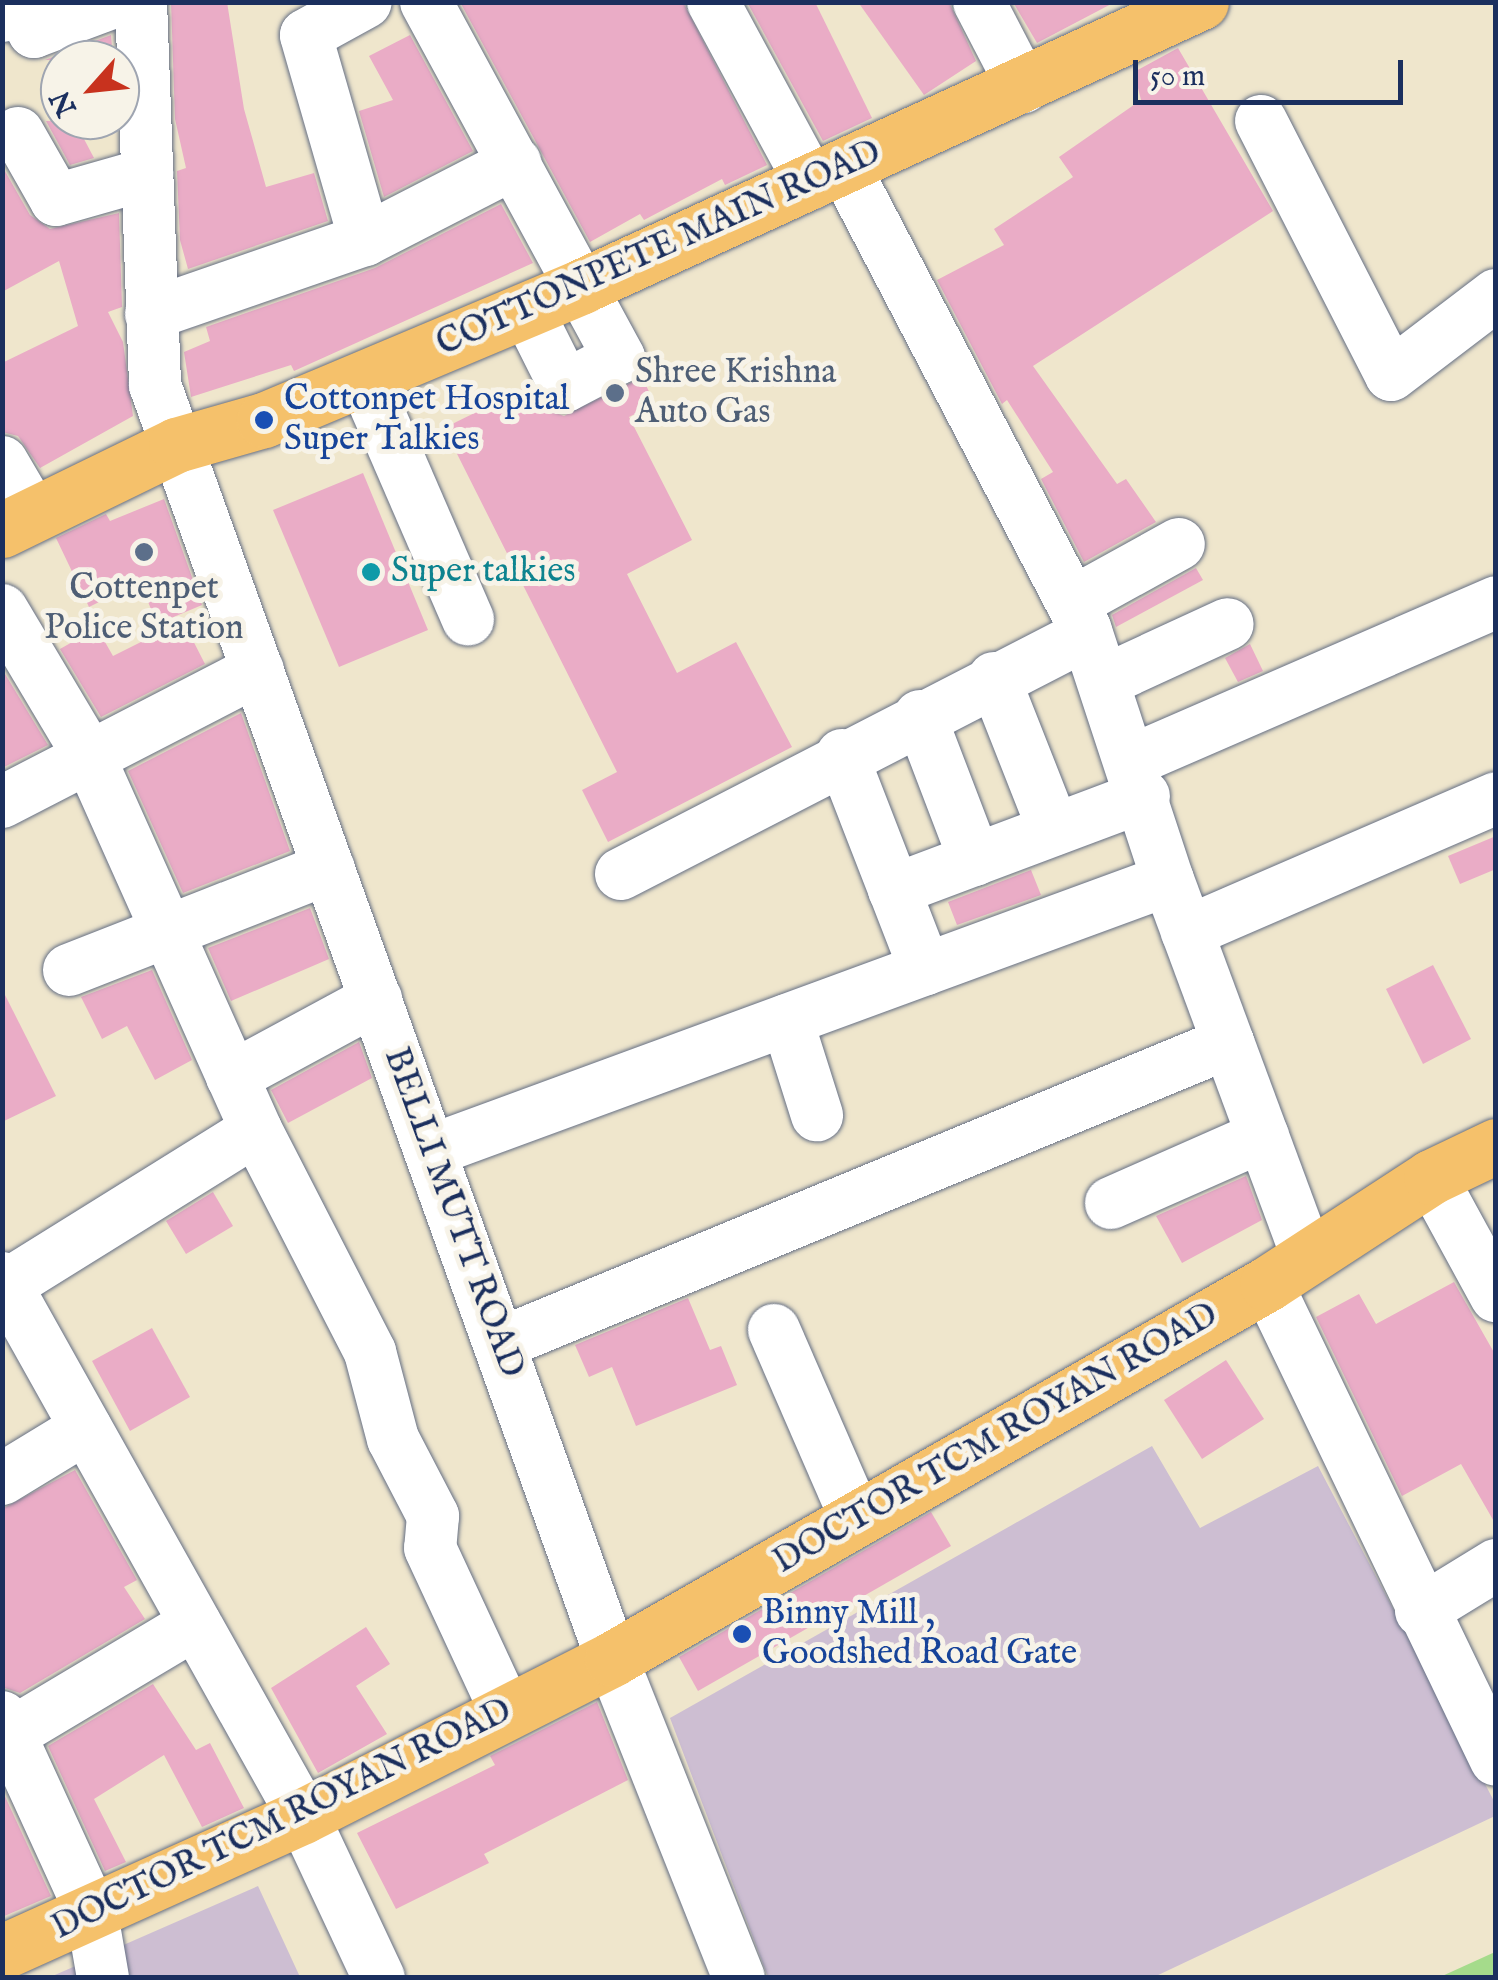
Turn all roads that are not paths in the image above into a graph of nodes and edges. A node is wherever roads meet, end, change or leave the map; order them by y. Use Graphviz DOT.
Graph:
graph roads {
  1 [pos="114,2"];
  2 [pos="141,2"];
  3 [pos="366,2"];
  4 [pos="426,2"];
  5 [pos="713,2"];
  6 [pos="979,2"];
  7 [pos="1201,2"];
  8 [pos="2,16"];
  9 [pos="1023,87"];
  10 [pos="1261,121"];
  11 [pos="18,133"];
  12 [pos="514,163"];
  13 [pos="147,174"];
  14 [pos="828,176"];
  15 [pos="365,240"];
  16 [pos="582,286"];
  17 [pos="1496,295"];
  18 [pos="526,310"];
  19 [pos="151,314"];
  20 [pos="364,379"];
  21 [pos="176,445"];
  22 [pos="2,462"];
  23 [pos="17,521"];
  24 [pos="1179,544"];
  25 [pos="1496,602"];
  26 [pos="2,610"];
  27 [pos="468,619"];
  28 [pos="1228,624"];
  29 [pos="1088,639"];
  30 [pos="258,670"];
  31 [pos="994,678"];
  32 [pos="920,716"];
  33 [pos="88,754"];
  34 [pos="842,755"];
  35 [pos="1138,779"];
  36 [pos="1496,798"];
  37 [pos="2,802"];
  38 [pos="1054,830"];
  39 [pos="976,860"];
  40 [pos="329,868"];
  41 [pos="620,874"];
  42 [pos="1168,880"];
  43 [pos="894,890"];
  44 [pos="1187,932"];
  45 [pos="171,935"];
  46 [pos="69,970"];
  47 [pos="925,970"];
  48 [pos="376,1000"];
  49 [pos="787,1020"];
  50 [pos="1228,1043"];
  51 [pos="232,1077"];
  52 [pos="817,1115"];
  53 [pos="256,1130"];
  54 [pos="1263,1136"];
  55 [pos="1496,1146"];
  56 [pos="430,1151"];
  57 [pos="1431,1178"];
  58 [pos="1111,1203"];
  59 [pos="1288,1271"];
  60 [pos="4,1284"];
  61 [pos="1496,1296"];
  62 [pos="774,1330"];
  63 [pos="500,1344"];
  64 [pos="86,1428"];
  65 [pos="2,1478"];
  66 [pos="856,1519"];
  67 [pos="1496,1565"];
  68 [pos="1421,1611"];
  69 [pos="196,1624"];
  70 [pos="612,1659"];
  71 [pos="506,1712"];
  72 [pos="5,1731"];
  73 [pos="1494,1756"];
  74 [pos="302,1816"];
  75 [pos="92,1914"];
  76 [pos="2,1952"];
  77 [pos="102,1978"];
  78 [pos="379,1978"];
  79 [pos="739,1978"];
  1 -- 8 [label="street"];
  2 -- 13 [label="street, BELLI MUTT ROAD"];
  3 -- 15 [label="street"];
  4 -- 12 [label="street"];
  5 -- 14 [label="street"];
  6 -- 9 [label="street"];
  7 -- 9 [label="main road, COTTONPETE MAIN ROAD"];
  9 -- 14 [label="main road, COTTONPETE MAIN ROAD"];
  10 -- 17 [label="street"];
  11 -- 13 [label="street"];
  12 -- 15 [label="street"];
  12 -- 16 [label="street"];
  13 -- 19 [label="street, BELLI MUTT ROAD"];
  14 -- 16 [label="main road, COTTONPETE MAIN ROAD"];
  14 -- 29 [label="street"];
  15 -- 19 [label="street"];
  16 -- 18 [label="main road, COTTONPETE MAIN ROAD"];
  16 -- 18 [label="street"];
  18 -- 20 [label="main road, COTTONPETE MAIN ROAD"];
  19 -- 21 [label="street, BELLI MUTT ROAD"];
  20 -- 21 [label="main road, COTTONPETE MAIN ROAD"];
  20 -- 27 [label="street"];
  21 -- 23 [label="main road, COTTONPETE MAIN ROAD"];
  21 -- 30 [label="street, BELLI MUTT ROAD"];
  22 -- 23 [label="street"];
  24 -- 29 [label="street"];
  25 -- 35 [label="street"];
  26 -- 33 [label="street"];
  28 -- 29 [label="street"];
  29 -- 31 [label="street"];
  29 -- 35 [label="street"];
  30 -- 33 [label="street"];
  30 -- 40 [label="street, BELLI MUTT ROAD"];
  31 -- 32 [label="street"];
  31 -- 38 [label="street"];
  32 -- 34 [label="street"];
  32 -- 39 [label="street"];
  33 -- 37 [label="street"];
  33 -- 45 [label="street"];
  34 -- 41 [label="street"];
  34 -- 43 [label="street"];
  35 -- 38 [label="street"];
  35 -- 42 [label="street"];
  36 -- 44 [label="street"];
  38 -- 39 [label="street"];
  39 -- 43 [label="street"];
  40 -- 45 [label="street"];
  40 -- 48 [label="street, BELLI MUTT ROAD"];
  42 -- 44 [label="street"];
  42 -- 47 [label="street"];
  43 -- 47 [label="street"];
  44 -- 50 [label="street"];
  45 -- 46 [label="street"];
  45 -- 51 [label="street"];
  47 -- 49 [label="street"];
  48 -- 51 [label="street"];
  48 -- 56 [label="street, BELLI MUTT ROAD"];
  49 -- 52 [label="street"];
  49 -- 56 [label="street"];
  50 -- 54 [label="street"];
  50 -- 63 [label="street"];
  51 -- 53 [label="street"];
  53 -- 60 [label="street"];
  53 -- 71 [label="street"];
  54 -- 58 [label="street"];
  54 -- 59 [label="street"];
  55 -- 57 [label="main road, DOCTOR TCM ROYAN ROAD"];
  56 -- 63 [label="street, BELLI MUTT ROAD"];
  57 -- 59 [label="main road, DOCTOR TCM ROYAN ROAD"];
  57 -- 61 [label="street"];
  59 -- 66 [label="main road, DOCTOR TCM ROYAN ROAD"];
  59 -- 68 [label="street"];
  60 -- 64 [label="street"];
  62 -- 66 [label="street"];
  63 -- 70 [label="street, BELLI MUTT ROAD"];
  64 -- 65 [label="street"];
  64 -- 69 [label="street"];
  66 -- 70 [label="main road, DOCTOR TCM ROYAN ROAD"];
  67 -- 68 [label="street"];
  68 -- 73 [label="street"];
  69 -- 72 [label="street"];
  69 -- 74 [label="street"];
  70 -- 71 [label="main road, DOCTOR TCM ROYAN ROAD"];
  70 -- 79 [label="street, BELLI MUTT ROAD"];
  71 -- 74 [label="main road, DOCTOR TCM ROYAN ROAD"];
  72 -- 75 [label="street"];
  74 -- 75 [label="main road, DOCTOR TCM ROYAN ROAD"];
  74 -- 78 [label="street"];
  75 -- 76 [label="main road, DOCTOR TCM ROYAN ROAD"];
  75 -- 77 [label="street"];
}
